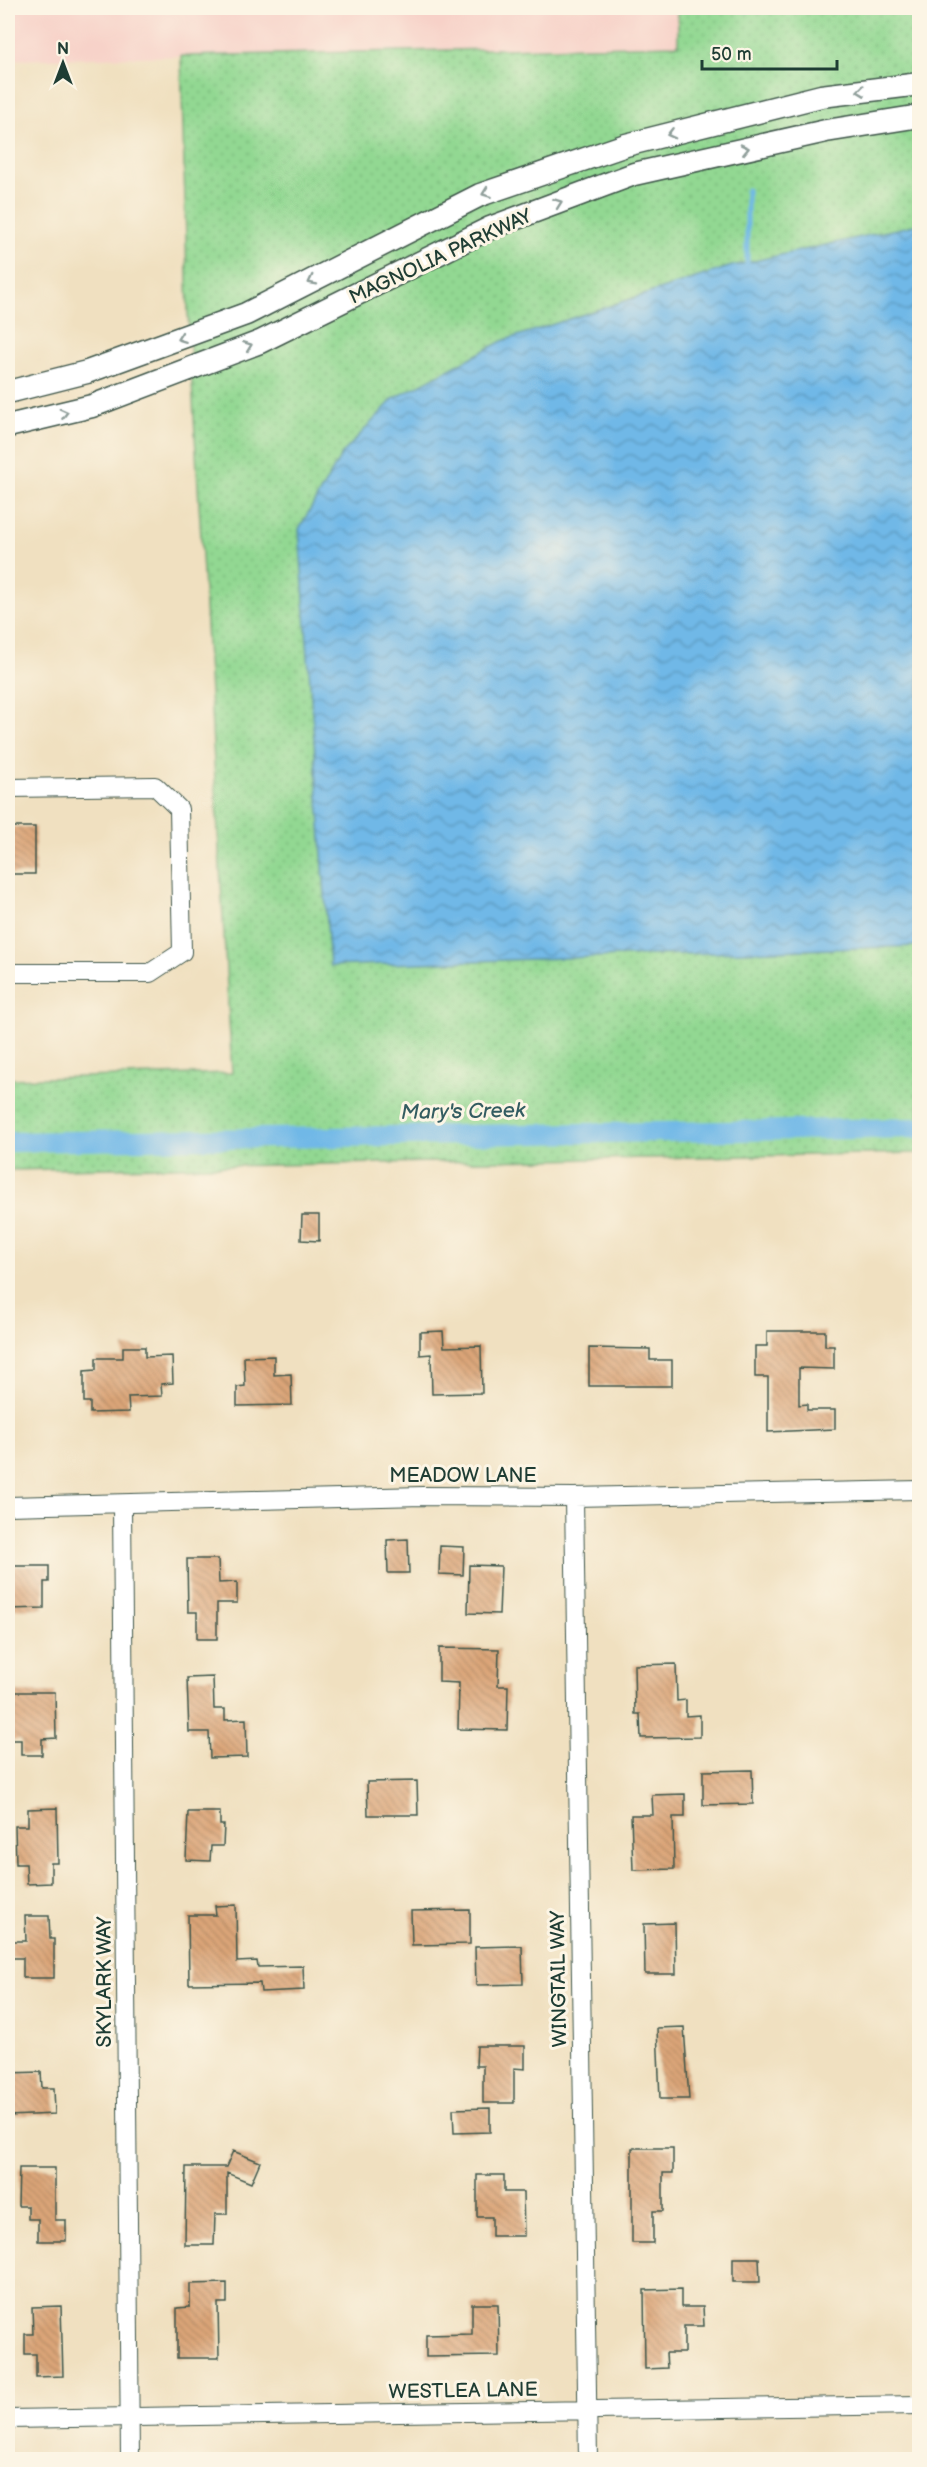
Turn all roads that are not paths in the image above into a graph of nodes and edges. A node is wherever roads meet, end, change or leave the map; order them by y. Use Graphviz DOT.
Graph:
graph roads {
  1 [pos="920,84"];
  2 [pos="920,116"];
  3 [pos="579,161"];
  4 [pos="590,191"];
  5 [pos="8,392"];
  6 [pos="8,426"];
  7 [pos="8,788"];
  8 [pos="8,973"];
  9 [pos="920,1490"];
  10 [pos="574,1497"];
  11 [pos="122,1504"];
  12 [pos="8,1506"];
  13 [pos="920,2405"];
  14 [pos="586,2411"];
  15 [pos="129,2418"];
  16 [pos="8,2419"];
  17 [pos="130,2460"];
  18 [pos="588,2460"];
  1 -- 3 [label="street, MAGNOLIA PARKWAY, one-way"];
  4 -- 2 [label="street, MAGNOLIA PARKWAY, one-way"];
  3 -- 4 [label="street"];
  3 -- 5 [label="street, MAGNOLIA PARKWAY, one-way"];
  6 -- 4 [label="street, MAGNOLIA PARKWAY, one-way"];
  7 -- 8 [label="street"];
  9 -- 10 [label="street, MEADOW LANE"];
  10 -- 11 [label="street, MEADOW LANE"];
  10 -- 14 [label="street, WINGTAIL WAY"];
  11 -- 12 [label="street, MEADOW LANE"];
  11 -- 15 [label="street, SKYLARK WAY"];
  13 -- 14 [label="street, WESTLEA LANE"];
  14 -- 15 [label="street, WESTLEA LANE"];
  14 -- 18 [label="street, WINGTAIL WAY"];
  15 -- 16 [label="street, WESTLEA LANE"];
  15 -- 17 [label="street, SKYLARK WAY"];
}
